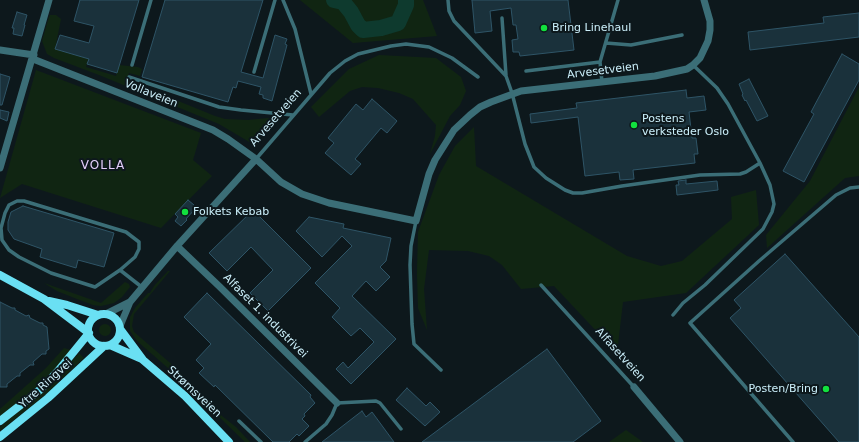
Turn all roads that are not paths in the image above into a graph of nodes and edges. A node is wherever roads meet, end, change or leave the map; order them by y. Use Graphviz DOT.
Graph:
graph roads {
  1 [pos="49,0"];
  2 [pos="151,0"];
  3 [pos="274,0"];
  4 [pos="283,0"];
  5 [pos="448,0"];
  6 [pos="618,0"];
  7 [pos="704,0"];
  8 [pos="502,18"];
  9 [pos="682,34"];
  10 [pos="606,43"];
  11 [pos="0,50"];
  12 [pos="33,57"];
  13 [pos="600,62"];
  14 [pos="132,64"];
  15 [pos="694,65"];
  16 [pos="526,71"];
  17 [pos="254,72"];
  18 [pos="506,76"];
  19 [pos="129,77"];
  20 [pos="478,77"];
  21 [pos="602,82"];
  22 [pos="512,93"];
  23 [pos="311,94"];
  24 [pos="293,115"];
  25 [pos="256,159"];
  26 [pos="760,163"];
  27 [pos="0,168"];
  28 [pos="859,187"];
  29 [pos="416,221"];
  30 [pos="177,246"];
  31 [pos="120,270"];
  32 [pos="0,275"];
  33 [pos="542,285"];
  34 [pos="143,288"];
  35 [pos="44,300"];
  36 [pos="130,302"];
  37 [pos="102,315"];
  38 [pos="673,315"];
  39 [pos="120,327"];
  40 [pos="89,333"];
  41 [pos="107,345"];
  42 [pos="143,360"];
  43 [pos="441,370"];
  44 [pos="634,387"];
  45 [pos="337,403"];
  46 [pos="0,421"];
  47 [pos="239,421"];
  48 [pos="401,429"];
  49 [pos="0,437"];
  50 [pos="229,442"];
  51 [pos="261,442"];
  52 [pos="305,442"];
  53 [pos="680,442"];
  54 [pos="793,442"];
  1 -- 12 [label="street"];
  2 -- 14 [label="lane"];
  3 -- 17 [label="lane"];
  4 -- 23 [label="lane"];
  5 -- 18 [label="lane"];
  6 -- 10 [label="lane"];
  7 -- 15 [label="street"];
  8 -- 18 [label="lane"];
  9 -- 10 [label="lane"];
  10 -- 13 [label="lane"];
  11 -- 12 [label="street, Vollaveien"];
  12 -- 25 [label="street, Vollaveien"];
  12 -- 27 [label="street"];
  13 -- 16 [label="lane"];
  13 -- 21 [label="lane"];
  15 -- 21 [label="street, Arvesetveien"];
  15 -- 26 [label="lane"];
  18 -- 22 [label="lane"];
  19 -- 24 [label="lane"];
  20 -- 23 [label="lane, Arvesetveien"];
  21 -- 22 [label="street, Arvesetveien"];
  22 -- 26 [label="lane"];
  22 -- 29 [label="street, Arvesetveien"];
  23 -- 24 [label="lane, Arvesetveien"];
  24 -- 25 [label="lane, Arvesetveien"];
  25 -- 29 [label="street, Vollaveien"];
  25 -- 30 [label="street, Arvesetveien"];
  26 -- 38 [label="lane"];
  28 -- 54 [label="lane"];
  29 -- 43 [label="lane"];
  30 -- 34 [label="street, Arvesetveien"];
  30 -- 45 [label="street, Alfaset 1. industrivei"];
  31 -- 31 [label="lane"];
  31 -- 34 [label="lane"];
  32 -- 35 [label="main road"];
  33 -- 44 [label="lane, Alfasetveien"];
  34 -- 36 [label="street, Arvesetveien"];
  35 -- 37 [label="main road"];
  35 -- 40 [label="main road"];
  36 -- 37 [label="street, Arvesetveien"];
  36 -- 39 [label="street, Arvesetveien"];
  37 -- 39 [label="main road"];
  37 -- 40 [label="main road"];
  39 -- 41 [label="main road"];
  39 -- 42 [label="main road, Strømsveien"];
  40 -- 41 [label="main road"];
  40 -- 46 [label="main road, Ytre Ringvei"];
  41 -- 42 [label="main road, Strømsveien"];
  41 -- 49 [label="main road, Ytre Ringvei"];
  42 -- 50 [label="main road, Strømsveien"];
  44 -- 53 [label="street, Alfasetveien"];
  45 -- 48 [label="lane"];
  45 -- 52 [label="lane"];
  47 -- 51 [label="lane"];
}
